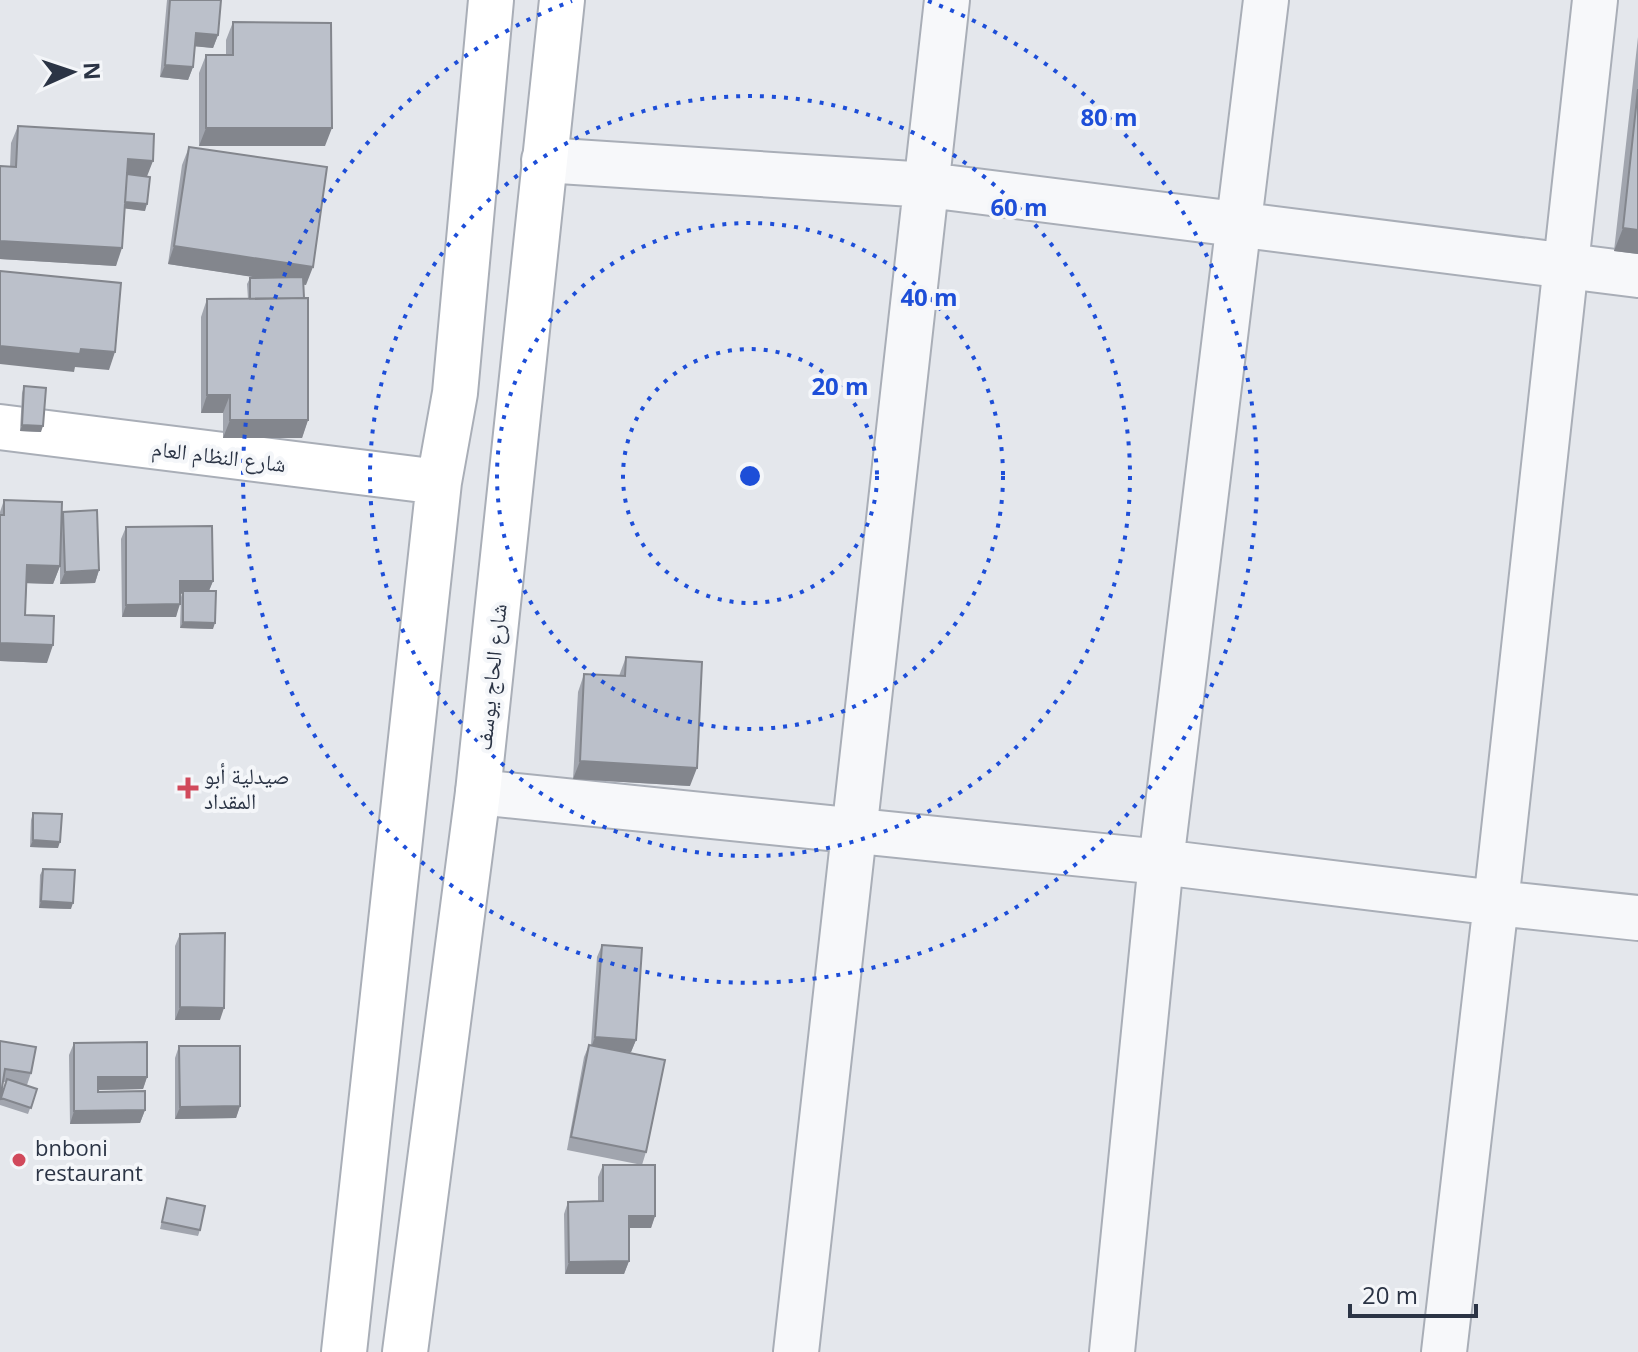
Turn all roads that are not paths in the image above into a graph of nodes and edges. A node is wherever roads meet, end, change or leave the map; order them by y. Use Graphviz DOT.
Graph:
graph roads {
  1 [pos="491,0"];
  2 [pos="562,0"];
  3 [pos="947,0"];
  4 [pos="1266,0"];
  5 [pos="1595,0"];
  6 [pos="544,160"];
  7 [pos="928,185"];
  8 [pos="1239,225"];
  9 [pos="1565,266"];
  10 [pos="1638,275"];
  11 [pos="0,427"];
  12 [pos="439,482"];
  13 [pos="478,792"];
  14 [pos="855,829"];
  15 [pos="1161,862"];
  16 [pos="1496,903"];
  17 [pos="1638,918"];
  18 [pos="344,1352"];
  19 [pos="405,1352"];
  20 [pos="796,1352"];
  21 [pos="1112,1352"];
  22 [pos="1444,1352"];
  1 -- 12 [label="main road"];
  2 -- 6 [label="main road, شارع الحاج يوسف"];
  3 -- 7 [label="street"];
  4 -- 8 [label="street"];
  5 -- 9 [label="street"];
  6 -- 7 [label="street"];
  6 -- 13 [label="main road, شارع الحاج يوسف"];
  7 -- 8 [label="street"];
  7 -- 14 [label="street"];
  8 -- 9 [label="street"];
  8 -- 15 [label="street"];
  9 -- 10 [label="street"];
  9 -- 16 [label="street"];
  11 -- 12 [label="main road, شارع النظام العام"];
  12 -- 18 [label="main road"];
  13 -- 14 [label="street"];
  13 -- 19 [label="main road, شارع الحاج يوسف"];
  14 -- 15 [label="street"];
  14 -- 20 [label="street"];
  15 -- 16 [label="street"];
  15 -- 21 [label="street"];
  16 -- 17 [label="street"];
  16 -- 22 [label="street"];
}
